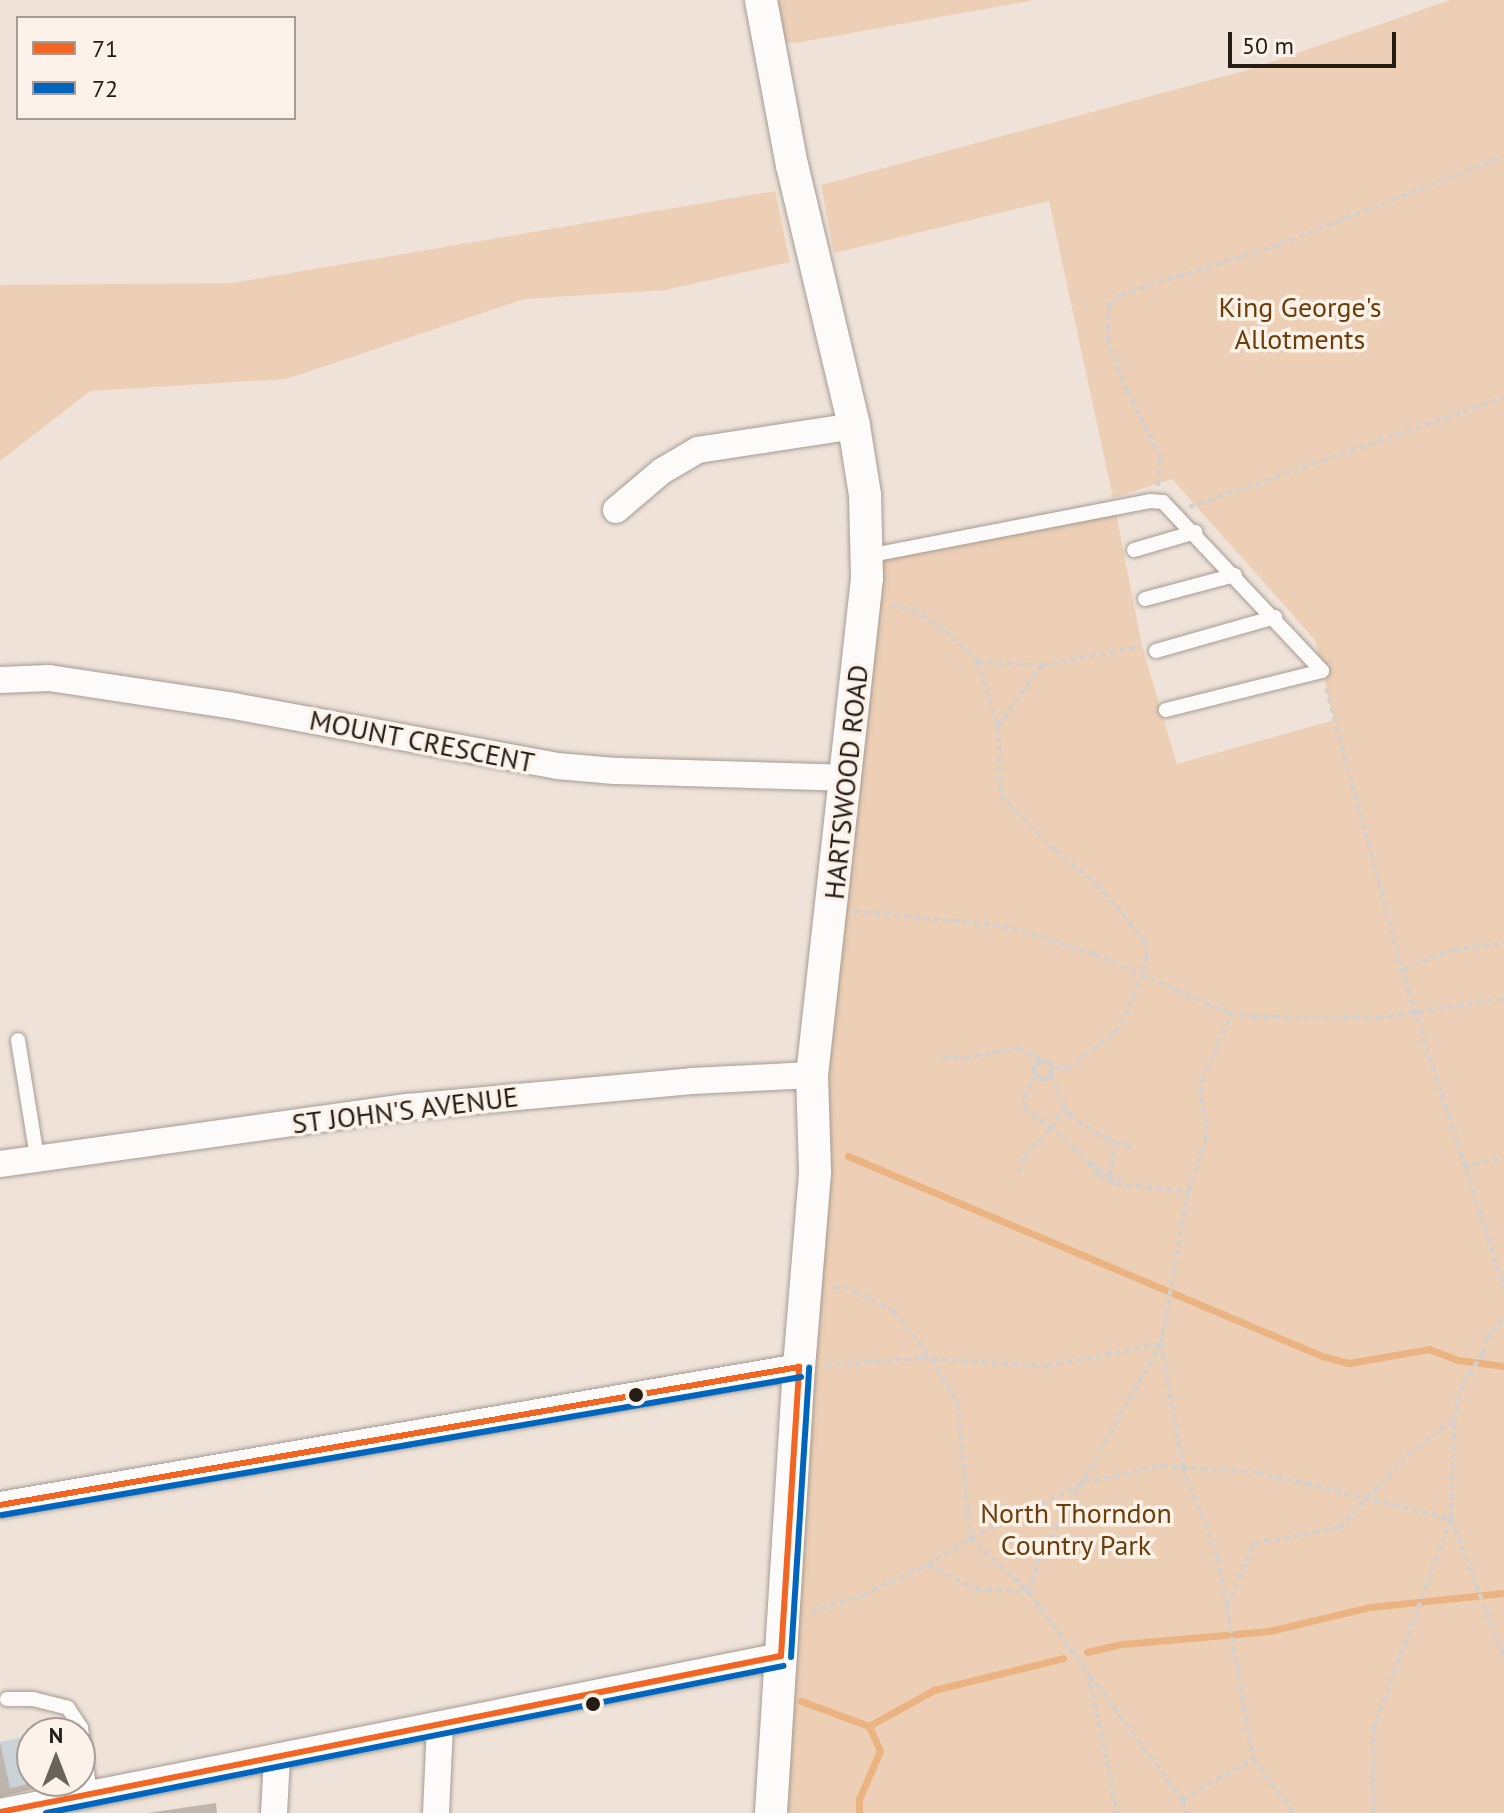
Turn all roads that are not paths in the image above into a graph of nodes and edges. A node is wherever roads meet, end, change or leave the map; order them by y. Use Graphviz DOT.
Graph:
graph roads {
  1 [pos="761,0"];
  2 [pos="854,426"];
  3 [pos="616,510"];
  4 [pos="1195,532"];
  5 [pos="1134,550"];
  6 [pos="867,556"];
  7 [pos="1235,575"];
  8 [pos="1145,599"];
  9 [pos="1275,617"];
  10 [pos="1149,649"];
  11 [pos="0,680"];
  12 [pos="1166,710"];
  13 [pos="847,778"];
  14 [pos="18,1040"];
  15 [pos="812,1075"];
  16 [pos="37,1157"];
  17 [pos="0,1164"];
  18 [pos="799,1367"];
  19 [pos="0,1505"];
  20 [pos="781,1656"];
  21 [pos="7,1699"];
  22 [pos="74,1717"];
  23 [pos="440,1726"];
  24 [pos="277,1757"];
  25 [pos="96,1796"];
  26 [pos="82,1797"];
  27 [pos="117,1801"];
  28 [pos="28,1810"];
  29 [pos="0,1812"];
  30 [pos="274,1813"];
  31 [pos="436,1813"];
  32 [pos="771,1813"];
  1 -- 2 [label="street, HARTSWOOD ROAD"];
  2 -- 3 [label="street"];
  2 -- 6 [label="street, HARTSWOOD ROAD"];
  4 -- 5 [label="lane"];
  4 -- 6 [label="lane"];
  4 -- 7 [label="lane"];
  6 -- 13 [label="street, HARTSWOOD ROAD"];
  7 -- 8 [label="lane"];
  7 -- 9 [label="lane"];
  9 -- 10 [label="lane"];
  9 -- 12 [label="lane"];
  11 -- 13 [label="street, MOUNT CRESCENT"];
  13 -- 15 [label="street, HARTSWOOD ROAD"];
  14 -- 16 [label="lane"];
  15 -- 16 [label="street, ST JOHN'S AVENUE"];
  15 -- 18 [label="street, HARTSWOOD ROAD"];
  16 -- 17 [label="street, ST JOHN'S AVENUE"];
  18 -- 19 [label="street"];
  18 -- 20 [label="street, HARTSWOOD ROAD"];
  20 -- 23 [label="street"];
  20 -- 32 [label="street, HARTSWOOD ROAD"];
  21 -- 22 [label="lane"];
  23 -- 24 [label="street"];
  23 -- 31 [label="street"];
  24 -- 27 [label="street"];
  24 -- 30 [label="street"];
  25 -- 27 [label="street"];
  26 -- 28 [label="street"];
  28 -- 29 [label="street"];
}
